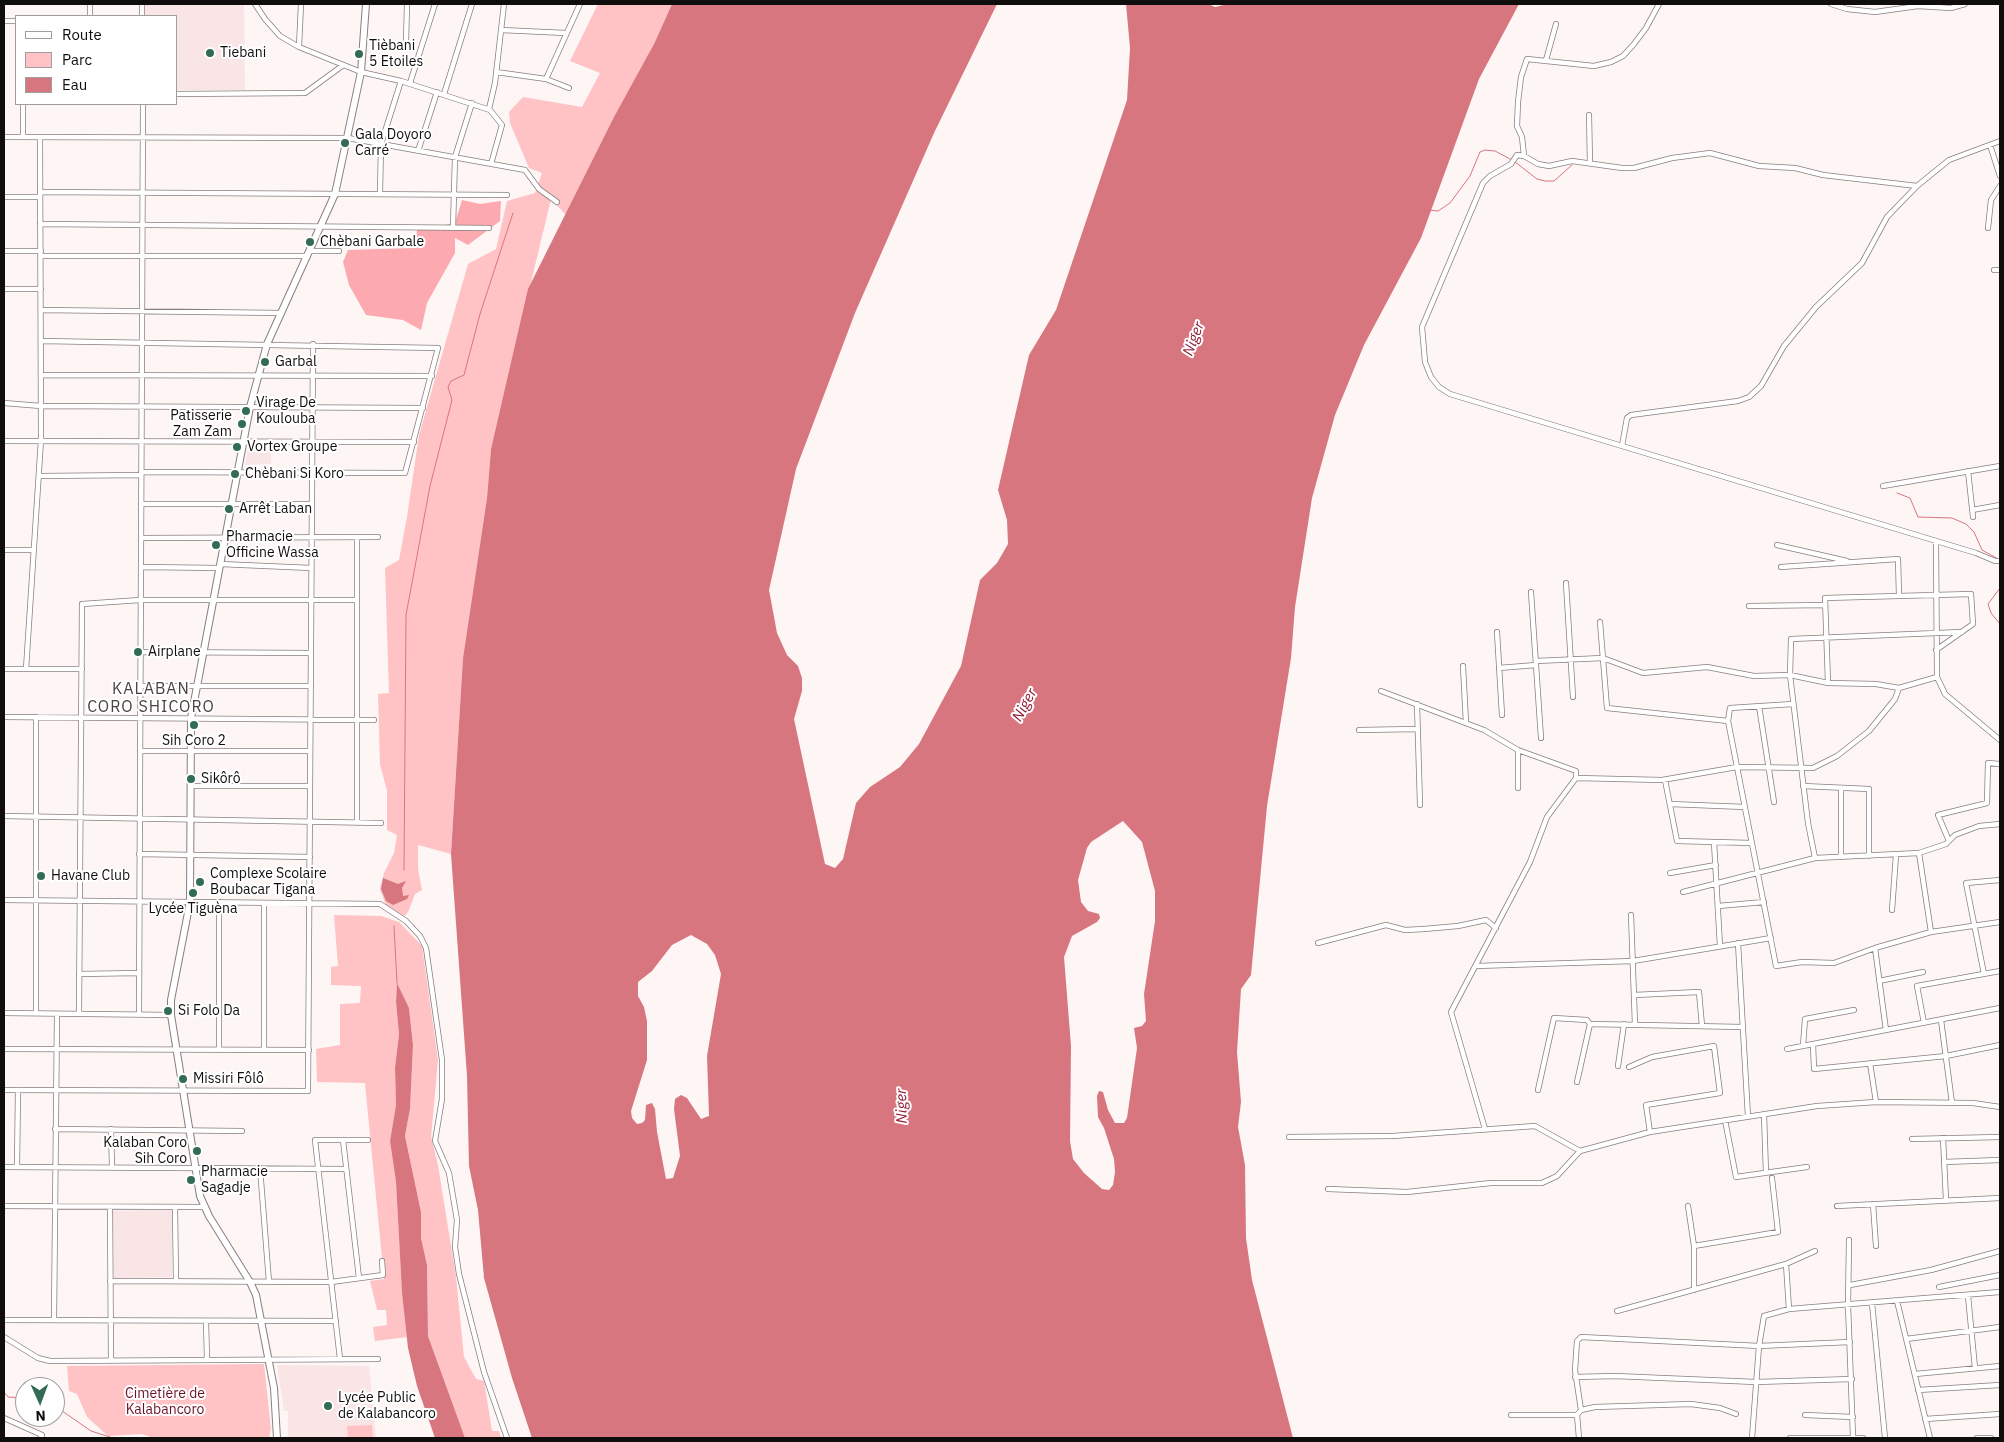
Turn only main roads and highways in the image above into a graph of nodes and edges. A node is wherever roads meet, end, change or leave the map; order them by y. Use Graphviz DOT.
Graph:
graph roads {
  1 [pos="366,4"];
  2 [pos="277,1438"];
  1 -- 2 [label="main road"];
}
